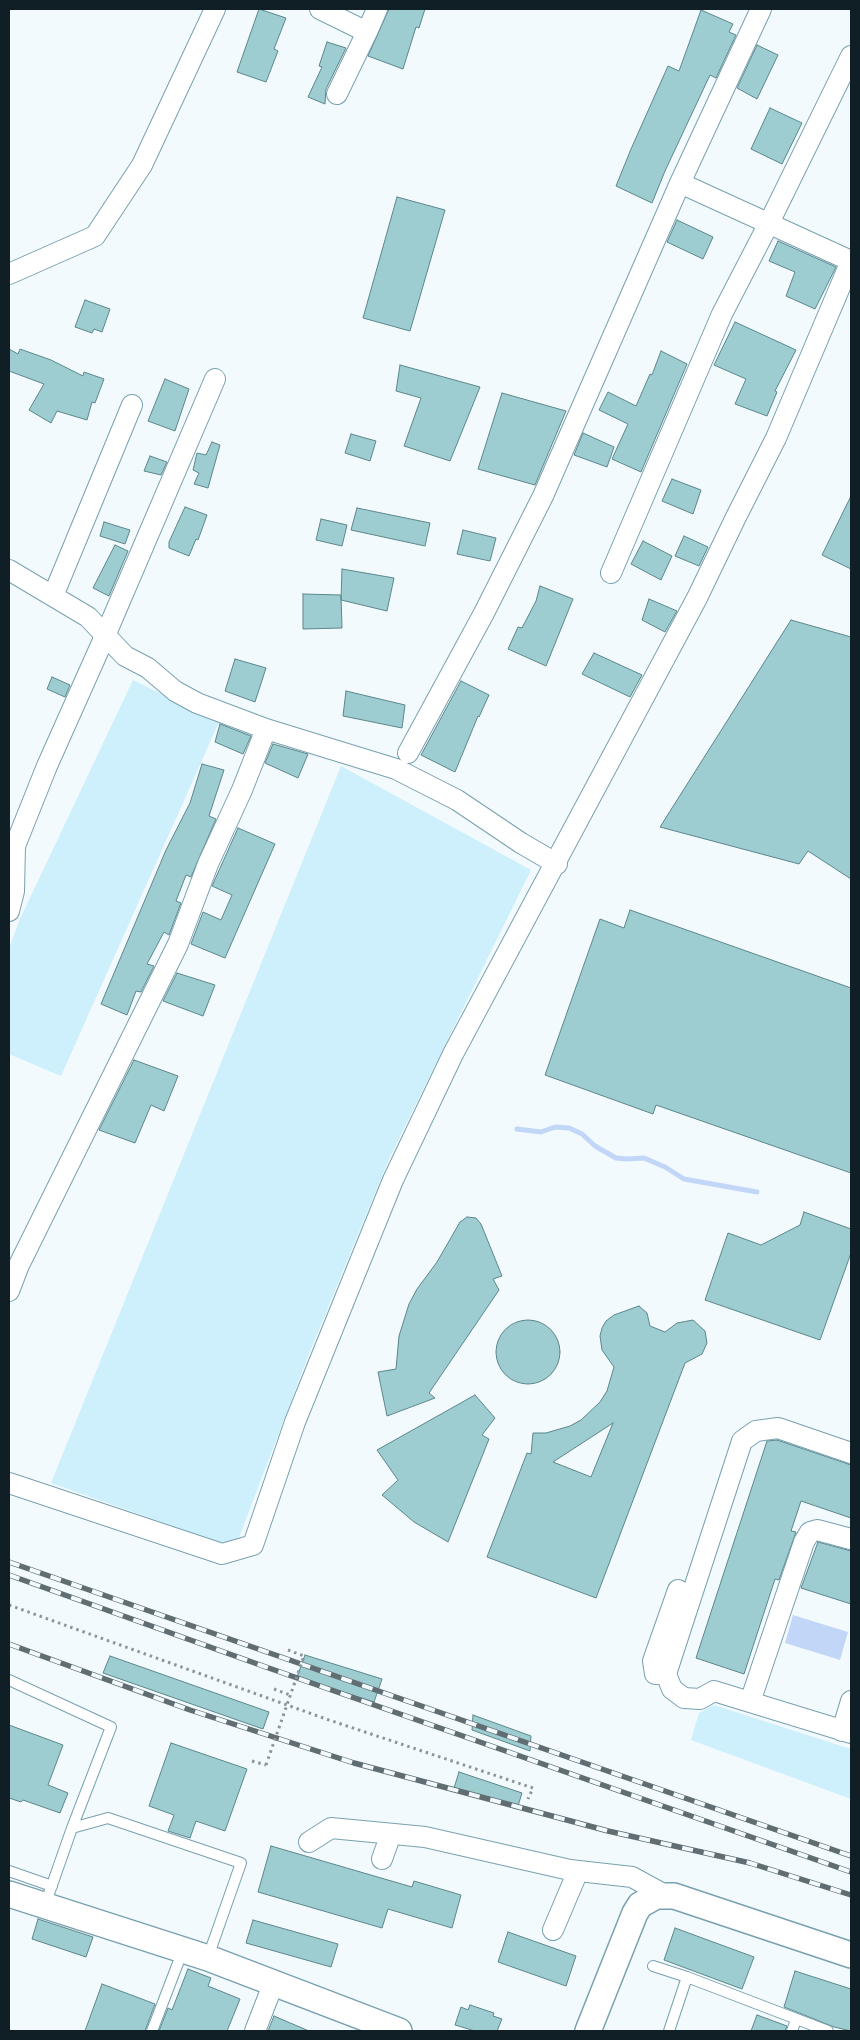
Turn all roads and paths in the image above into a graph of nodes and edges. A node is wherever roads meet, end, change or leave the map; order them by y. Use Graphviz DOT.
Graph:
graph roads {
  1 [pos="215,9"];
  2 [pos="320,9"];
  3 [pos="377,9"];
  4 [pos="761,9"];
  5 [pos="367,32"];
  6 [pos="851,56"];
  7 [pos="337,94"];
  8 [pos="680,183"];
  9 [pos="768,225"];
  10 [pos="9,274"];
  11 [pos="215,379"];
  12 [pos="132,405"];
  13 [pos="9,570"];
  14 [pos="610,573"];
  15 [pos="53,596"];
  16 [pos="105,636"];
  17 [pos="266,729"];
  18 [pos="408,753"];
  19 [pos="557,864"];
  20 [pos="9,910"];
  21 [pos="9,1291"];
  22 [pos="851,1453"];
  23 [pos="9,1483"];
  24 [pos="851,1540"];
  25 [pos="678,1590"];
  26 [pos="9,1605"];
  27 [pos="288,1650"];
  28 [pos="666,1674"];
  29 [pos="9,1680"];
  30 [pos="274,1689"];
  31 [pos="290,1695"];
  32 [pos="851,1701"];
  33 [pos="750,1702"];
  34 [pos="847,1732"];
  35 [pos="252,1761"];
  36 [pos="528,1799"];
  37 [pos="72,1828"];
  38 [pos="391,1834"];
  39 [pos="309,1842"];
  40 [pos="382,1859"];
  41 [pos="9,1871"];
  42 [pos="578,1871"];
  43 [pos="9,1894"];
  44 [pos="49,1895"];
  45 [pos="665,1895"];
  46 [pos="553,1930"];
  47 [pos="183,1950"];
  48 [pos="851,1955"];
  49 [pos="208,1958"];
  50 [pos="653,1966"];
  51 [pos="687,1977"];
  52 [pos="274,1982"];
  53 [pos="796,2020"];
  54 [pos="152,2031"];
  55 [pos="255,2031"];
  56 [pos="399,2031"];
  57 [pos="588,2031"];
  58 [pos="669,2031"];
  59 [pos="792,2031"];
  60 [pos="828,2031"];
  1 -- 10 [label="street"];
  2 -- 5 [label="street"];
  3 -- 5 [label="street"];
  4 -- 8 [label="street"];
  5 -- 7 [label="street"];
  6 -- 9 [label="street"];
  8 -- 9 [label="street"];
  8 -- 18 [label="street"];
  9 -- 14 [label="street"];
  9 -- 19 [label="street"];
  11 -- 16 [label="street"];
  12 -- 15 [label="street"];
  13 -- 15 [label="street"];
  15 -- 16 [label="street"];
  16 -- 17 [label="street"];
  16 -- 20 [label="street"];
  17 -- 19 [label="street"];
  17 -- 21 [label="street"];
  19 -- 23 [label="street"];
  22 -- 28 [label="street"];
  24 -- 33 [label="street"];
  25 -- 28 [label="street"];
  26 -- 36 [label="path"];
  27 -- 31 [label="path, bridge"];
  28 -- 33 [label="street"];
  29 -- 37 [label="lane"];
  30 -- 31 [label="path"];
  31 -- 35 [label="path, bridge"];
  32 -- 34 [label="street"];
  33 -- 34 [label="street"];
  37 -- 44 [label="lane"];
  37 -- 49 [label="lane"];
  38 -- 39 [label="street"];
  38 -- 40 [label="street"];
  38 -- 42 [label="street"];
  41 -- 44 [label="lane"];
  42 -- 45 [label="street"];
  42 -- 46 [label="street"];
  43 -- 44 [label="street"];
  44 -- 47 [label="street"];
  45 -- 48 [label="street"];
  45 -- 57 [label="street"];
  47 -- 49 [label="street"];
  47 -- 54 [label="lane"];
  49 -- 52 [label="street"];
  50 -- 51 [label="lane"];
  51 -- 53 [label="lane"];
  51 -- 58 [label="lane"];
  52 -- 55 [label="street"];
  52 -- 56 [label="street"];
  53 -- 59 [label="lane"];
  53 -- 60 [label="lane"];
}
